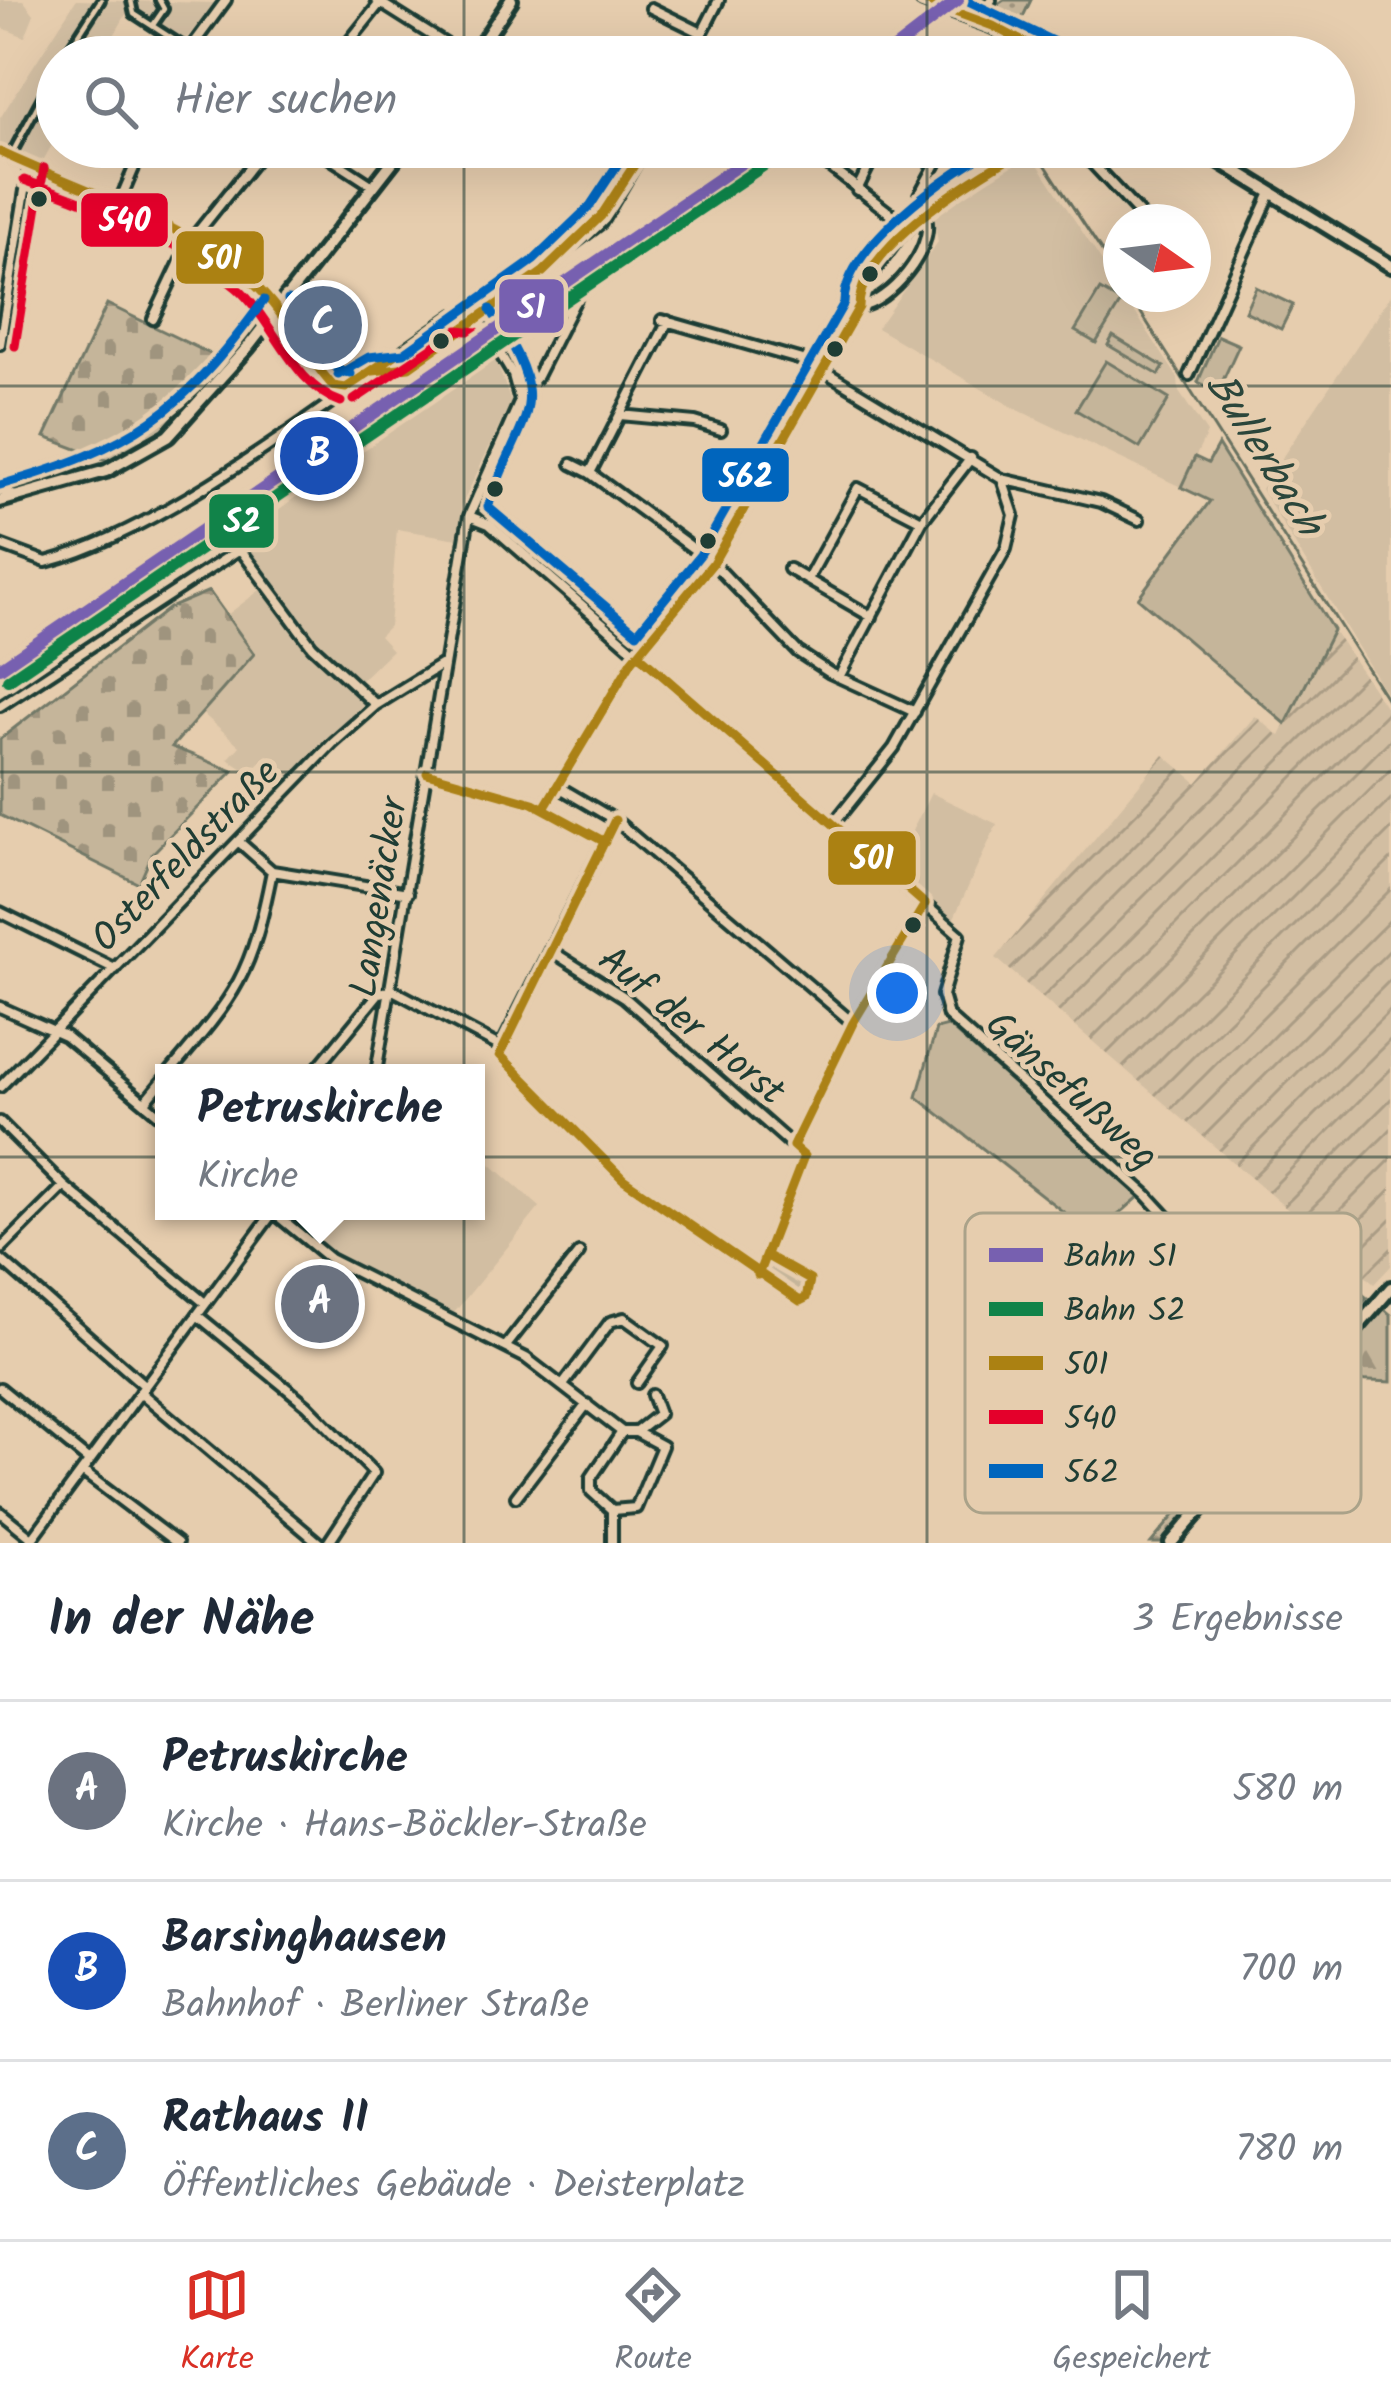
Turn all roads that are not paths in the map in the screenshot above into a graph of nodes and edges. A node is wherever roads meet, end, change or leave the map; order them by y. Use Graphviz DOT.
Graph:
graph roads {
  1 [pos="101,0"];
  2 [pos="131,0"];
  3 [pos="159,0"];
  4 [pos="226,0"];
  5 [pos="511,0"];
  6 [pos="719,0"];
  7 [pos="991,0"];
  8 [pos="378,1"];
  9 [pos="928,1"];
  10 [pos="651,8"];
  11 [pos="974,18"];
  12 [pos="153,25"];
  13 [pos="702,33"];
  14 [pos="78,36"];
  15 [pos="166,36"];
  16 [pos="201,36"];
  17 [pos="352,36"];
  18 [pos="436,36"];
  19 [pos="485,36"];
  20 [pos="701,36"];
  21 [pos="1010,36"];
  22 [pos="36,108"];
  23 [pos="0,152"];
  24 [pos="10,157"];
  25 [pos="29,166"];
  26 [pos="134,168"];
  27 [pos="249,168"];
  28 [pos="345,168"];
  29 [pos="387,168"];
  30 [pos="634,168"];
  31 [pos="830,168"];
  32 [pos="868,168"];
  33 [pos="934,168"];
  34 [pos="987,168"];
  35 [pos="1097,168"];
  36 [pos="1231,168"];
  37 [pos="373,186"];
  38 [pos="857,190"];
  39 [pos="1271,193"];
  40 [pos="119,203"];
  41 [pos="1131,204"];
  42 [pos="928,213"];
  43 [pos="909,228"];
  44 [pos="189,243"];
  45 [pos="1391,266"];
  46 [pos="577,297"];
  47 [pos="860,307"];
  48 [pos="276,309"];
  49 [pos="478,317"];
  50 [pos="153,319"];
  51 [pos="0,344"];
  52 [pos="820,367"];
  53 [pos="1189,375"];
  54 [pos="346,388"];
  55 [pos="520,393"];
  56 [pos="620,415"];
  57 [pos="721,430"];
  58 [pos="971,458"];
  59 [pos="572,464"];
  60 [pos="590,473"];
  61 [pos="1002,479"];
  62 [pos="0,490"];
  63 [pos="18,496"];
  64 [pos="0,501"];
  65 [pos="469,516"];
  66 [pos="1139,520"];
  67 [pos="922,521"];
  68 [pos="0,545"];
  69 [pos="713,563"];
  70 [pos="789,569"];
  71 [pos="808,579"];
  72 [pos="872,616"];
  73 [pos="639,655"];
  74 [pos="445,662"];
  75 [pos="422,676"];
  76 [pos="839,677"];
  77 [pos="442,680"];
  78 [pos="0,706"];
  79 [pos="376,706"];
  80 [pos="915,712"];
  81 [pos="427,773"];
  82 [pos="557,786"];
  83 [pos="544,808"];
  84 [pos="615,820"];
  85 [pos="833,824"];
  86 [pos="238,841"];
  87 [pos="605,842"];
  88 [pos="272,872"];
  89 [pos="408,893"];
  90 [pos="925,904"];
  91 [pos="0,912"];
  92 [pos="553,952"];
  93 [pos="115,969"];
  94 [pos="393,990"];
  95 [pos="0,1007"];
  96 [pos="854,1023"];
  97 [pos="54,1031"];
  98 [pos="501,1047"];
  99 [pos="177,1064"];
  100 [pos="320,1064"];
  101 [pos="378,1064"];
  102 [pos="0,1087"];
  103 [pos="155,1090"];
  104 [pos="145,1102"];
  105 [pos="155,1111"];
  106 [pos="0,1122"];
  107 [pos="793,1146"];
  108 [pos="64,1186"];
  109 [pos="1163,1213"];
  110 [pos="267,1220"];
  111 [pos="283,1220"];
  112 [pos="0,1250"];
  113 [pos="579,1252"];
  114 [pos="769,1256"];
  115 [pos="0,1259"];
  116 [pos="758,1275"];
  117 [pos="1391,1288"];
  118 [pos="206,1304"];
  119 [pos="197,1316"];
  120 [pos="1361,1321"];
  121 [pos="506,1346"];
  122 [pos="638,1383"];
  123 [pos="563,1385"];
  124 [pos="0,1388"];
  125 [pos="143,1389"];
  126 [pos="652,1395"];
  127 [pos="587,1404"];
  128 [pos="622,1432"];
  129 [pos="636,1432"];
  130 [pos="89,1461"];
  131 [pos="82,1471"];
  132 [pos="516,1497"];
  133 [pos="612,1510"];
  134 [pos="0,1512"];
  135 [pos="1196,1513"];
  136 [pos="31,1540"];
  137 [pos="177,1543"];
  138 [pos="323,1543"];
  139 [pos="611,1543"];
  140 [pos="1171,1543"];
  1 -- 14 [label="street"];
  2 -- 12 [label="street"];
  3 -- 12 [label="street"];
  4 -- 16 [label="street"];
  5 -- 19 [label="main road"];
  6 -- 13 [label="street"];
  7 -- 11 [label="street"];
  8 -- 17 [label="street"];
  8 -- 18 [label="street"];
  9 -- 11 [label="main road"];
  10 -- 13 [label="street"];
  11 -- 21 [label="main road"];
  12 -- 15 [label="street"];
  13 -- 20 [label="street"];
  22 -- 24 [label="street"];
  23 -- 24 [label="street"];
  24 -- 25 [label="street"];
  25 -- 40 [label="street"];
  25 -- 51 [label="street"];
  26 -- 40 [label="street"];
  27 -- 44 [label="street"];
  28 -- 37 [label="street"];
  29 -- 37 [label="main road"];
  30 -- 49 [label="street"];
  31 -- 38 [label="street"];
  32 -- 38 [label="street"];
  33 -- 42 [label="street"];
  34 -- 42 [label="street"];
  35 -- 41 [label="street"];
  36 -- 39 [label="main road"];
  37 -- 48 [label="main road"];
  38 -- 43 [label="street"];
  39 -- 45 [label="main road"];
  39 -- 53 [label="street"];
  40 -- 44 [label="street"];
  42 -- 43 [label="street"];
  42 -- 47 [label="street"];
  43 -- 47 [label="street"];
  44 -- 48 [label="street"];
  44 -- 50 [label="street"];
  46 -- 55 [label="street, Langenäcker"];
  47 -- 52 [label="street"];
  48 -- 54 [label="street"];
  48 -- 63 [label="main road"];
  49 -- 54 [label="street"];
  49 -- 55 [label="street"];
  52 -- 56 [label="street"];
  52 -- 58 [label="street"];
  52 -- 69 [label="street"];
  54 -- 68 [label="street"];
  55 -- 65 [label="street, Langenäcker"];
  56 -- 57 [label="street"];
  56 -- 60 [label="street"];
  58 -- 61 [label="street"];
  58 -- 67 [label="street"];
  59 -- 60 [label="street"];
  60 -- 69 [label="street"];
  61 -- 66 [label="street"];
  61 -- 80 [label="street"];
  62 -- 63 [label="street"];
  63 -- 64 [label="main road"];
  65 -- 73 [label="street, Gänsefußweg"];
  65 -- 74 [label="street, Langenäcker"];
  67 -- 71 [label="street"];
  67 -- 72 [label="street"];
  69 -- 73 [label="street"];
  69 -- 76 [label="street"];
  70 -- 71 [label="street"];
  71 -- 72 [label="street"];
  72 -- 76 [label="street"];
  73 -- 82 [label="street"];
  73 -- 85 [label="street, Gänsefußweg"];
  74 -- 75 [label="street, Osterfeldstraße"];
  74 -- 77 [label="street, Langenäcker"];
  75 -- 77 [label="street"];
  75 -- 79 [label="street, Osterfeldstraße"];
  76 -- 80 [label="street"];
  77 -- 81 [label="street, Langenäcker"];
  78 -- 79 [label="street"];
  79 -- 86 [label="street, Osterfeldstraße"];
  80 -- 85 [label="street"];
  81 -- 83 [label="street"];
  81 -- 89 [label="street, Langenäcker"];
  82 -- 83 [label="street"];
  82 -- 84 [label="street"];
  83 -- 87 [label="street"];
  84 -- 87 [label="street"];
  84 -- 96 [label="street"];
  85 -- 90 [label="street, Gänsefußweg"];
  86 -- 88 [label="street"];
  86 -- 93 [label="street, Osterfeldstraße"];
  87 -- 92 [label="street"];
  88 -- 89 [label="street"];
  88 -- 99 [label="street"];
  89 -- 94 [label="street, Langenäcker"];
  90 -- 96 [label="street"];
  90 -- 109 [label="street, Gänsefußweg"];
  91 -- 93 [label="street"];
  92 -- 98 [label="street"];
  92 -- 107 [label="street, Auf der Horst"];
  93 -- 97 [label="street, Osterfeldstraße"];
  94 -- 98 [label="street"];
  94 -- 100 [label="street"];
  94 -- 101 [label="street, Langenäcker"];
  95 -- 97 [label="street"];
  96 -- 107 [label="street"];
  97 -- 102 [label="street, Osterfeldstraße"];
  97 -- 104 [label="street"];
  98 -- 116 [label="street"];
  103 -- 104 [label="street"];
  104 -- 105 [label="street"];
  106 -- 108 [label="street"];
  107 -- 114 [label="street"];
  108 -- 112 [label="street"];
  108 -- 118 [label="street"];
  110 -- 118 [label="street"];
  111 -- 121 [label="street"];
  113 -- 121 [label="street"];
  114 -- 116 [label="street"];
  114 -- 116 [label="street"];
  115 -- 125 [label="street"];
  117 -- 120 [label="main road"];
  118 -- 119 [label="street"];
  119 -- 125 [label="street"];
  119 -- 138 [label="street"];
  121 -- 123 [label="street"];
  122 -- 123 [label="street"];
  123 -- 127 [label="street"];
  124 -- 130 [label="street"];
  125 -- 130 [label="street"];
  125 -- 138 [label="street"];
  126 -- 129 [label="street"];
  127 -- 128 [label="street"];
  127 -- 132 [label="street"];
  128 -- 129 [label="street"];
  128 -- 133 [label="street"];
  129 -- 133 [label="street"];
  130 -- 131 [label="street"];
  131 -- 136 [label="street"];
  131 -- 137 [label="street"];
  133 -- 139 [label="street"];
  134 -- 136 [label="street"];
  135 -- 140 [label="main road"];
}
